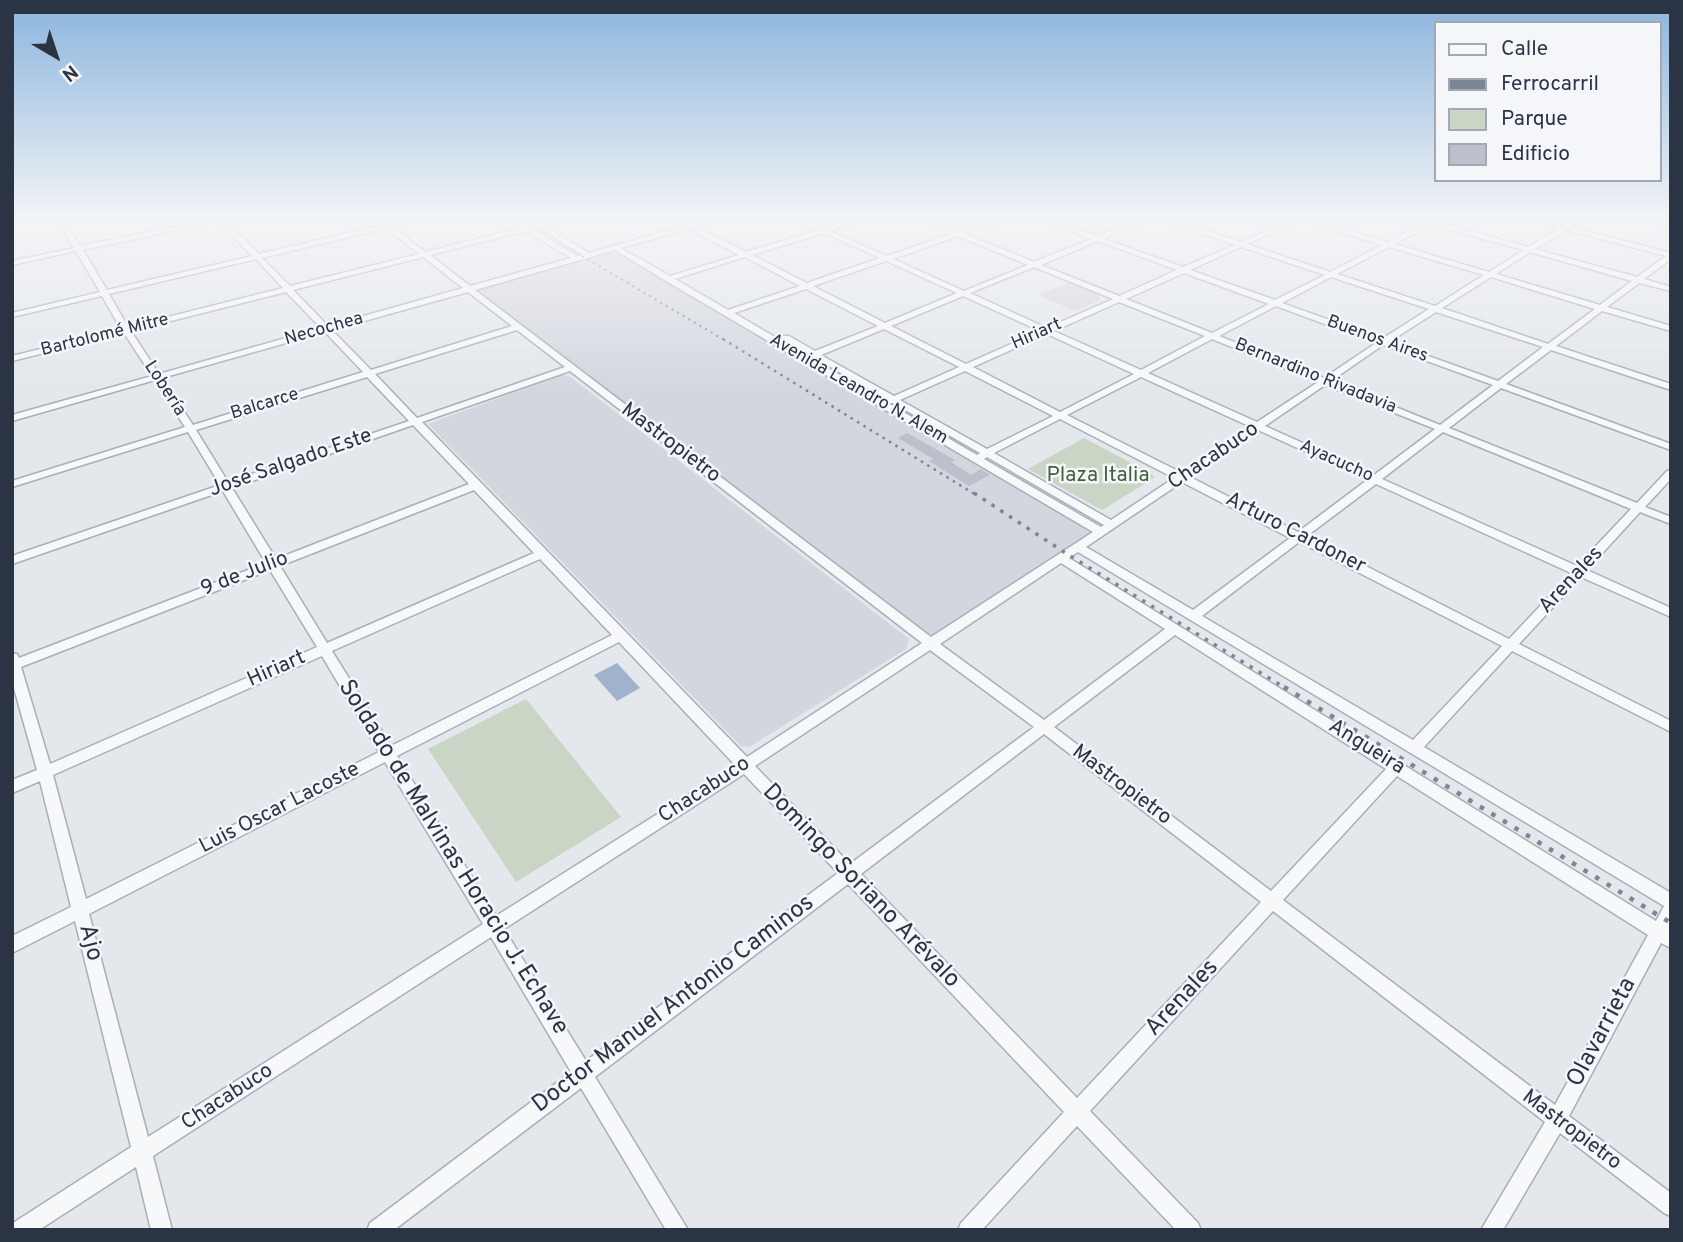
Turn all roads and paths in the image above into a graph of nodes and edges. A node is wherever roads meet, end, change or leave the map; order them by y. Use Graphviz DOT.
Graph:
graph roads {
  1 [pos="95,277"];
  2 [pos="173,277"];
  3 [pos="276,277"];
  4 [pos="334,277"];
  5 [pos="454,277"];
  6 [pos="511,277"];
  7 [pos="666,277"];
  8 [pos="676,277"];
  9 [pos="681,277"];
  10 [pos="788,277"];
  11 [pos="832,277"];
  12 [pos="928,277"];
  13 [pos="1002,277"];
  14 [pos="1065,277"];
  15 [pos="1167,277"];
  16 [pos="1201,277"];
  17 [pos="1322,277"];
  18 [pos="1341,277"];
  19 [pos="1485,277"];
  20 [pos="1500,277"];
  21 [pos="1627,277"];
  22 [pos="1642,277"];
  23 [pos="669,279"];
  24 [pos="1638,280"];
  25 [pos="806,286"];
  26 [pos="287,289"];
  27 [pos="469,289"];
  28 [pos="1671,289"];
  29 [pos="105,293"];
  30 [pos="963,293"];
  31 [pos="1119,299"];
  32 [pos="1273,303"];
  33 [pos="1601,308"];
  34 [pos="737,309"];
  35 [pos="1435,309"];
  36 [pos="727,313"];
  37 [pos="12,316"];
  38 [pos="885,325"];
  39 [pos="518,327"];
  40 [pos="1671,329"];
  41 [pos="326,330"];
  42 [pos="126,331"];
  43 [pos="1046,331"];
  44 [pos="1211,336"];
  45 [pos="1383,342"];
  46 [pos="790,345"];
  47 [pos="1548,346"];
  48 [pos="815,354"];
  49 [pos="12,359"];
  50 [pos="828,367"];
  51 [pos="967,367"];
  52 [pos="571,368"];
  53 [pos="1138,372"];
  54 [pos="369,373"];
  55 [pos="156,377"];
  56 [pos="1325,382"];
  57 [pos="1498,384"];
  58 [pos="1671,387"];
  59 [pos="888,402"];
  60 [pos="1058,415"];
  61 [pos="12,418"];
  62 [pos="415,421"];
  63 [pos="1259,427"];
  64 [pos="190,428"];
  65 [pos="1443,429"];
  66 [pos="1671,447"];
  67 [pos="981,457"];
  68 [pos="1671,473"];
  69 [pos="1183,477"];
  70 [pos="1376,480"];
  71 [pos="12,484"];
  72 [pos="477,485"];
  73 [pos="225,487"];
  74 [pos="1640,508"];
  75 [pos="1671,521"];
  76 [pos="1107,528"];
  77 [pos="1300,537"];
  78 [pos="1078,547"];
  79 [pos="543,553"];
  80 [pos="1061,558"];
  81 [pos="12,560"];
  82 [pos="271,565"];
  83 [pos="1580,572"];
  84 [pos="1671,613"];
  85 [pos="1194,616"];
  86 [pos="1174,629"];
  87 [pos="622,635"];
  88 [pos="931,644"];
  89 [pos="1511,646"];
  90 [pos="323,650"];
  91 [pos="13,662"];
  92 [pos="1044,727"];
  93 [pos="1671,727"];
  94 [pos="1414,748"];
  95 [pos="389,754"];
  96 [pos="744,766"];
  97 [pos="1396,767"];
  98 [pos="45,772"];
  99 [pos="12,787"];
  100 [pos="848,874"];
  101 [pos="1273,902"];
  102 [pos="1671,902"];
  103 [pos="1671,909"];
  104 [pos="80,910"];
  105 [pos="495,927"];
  106 [pos="1664,935"];
  107 [pos="12,945"];
  108 [pos="583,1072"];
  109 [pos="1077,1112"];
  110 [pos="1557,1120"];
  111 [pos="141,1154"];
  112 [pos="1671,1206"];
  113 [pos="20,1230"];
  114 [pos="162,1230"];
  115 [pos="377,1230"];
  116 [pos="678,1230"];
  117 [pos="968,1230"];
  118 [pos="1191,1230"];
  119 [pos="1492,1230"];
  1 -- 29 [label="street, Lobería"];
  2 -- 29 [label="street"];
  3 -- 26 [label="street, Domingo Soriano Arévalo"];
  4 -- 26 [label="street, Bartolomé Mitre"];
  5 -- 27 [label="street, Mastropietro"];
  6 -- 27 [label="street, Necochea"];
  7 -- 23 [label="street, Avenida Leandro N. Alem"];
  8 -- 23 [label="street"];
  9 -- 34 [label="street, Avenida Leandro N. Alem"];
  10 -- 25 [label="street, Arturo Cardoner"];
  11 -- 25 [label="street"];
  12 -- 30 [label="street, Ayacucho"];
  13 -- 30 [label="street"];
  14 -- 31 [label="street, Bernardino Rivadavia"];
  15 -- 31 [label="street, Hiriart"];
  16 -- 32 [label="street, Buenos Aires"];
  17 -- 32 [label="street"];
  18 -- 35 [label="street"];
  19 -- 35 [label="street, Chacabuco"];
  20 -- 33 [label="street"];
  21 -- 24 [label="street"];
  22 -- 24 [label="street"];
  23 -- 36 [label="street, Avenida Leandro N. Alem"];
  24 -- 28 [label="street"];
  24 -- 33 [label="street"];
  25 -- 34 [label="street"];
  25 -- 38 [label="street, Arturo Cardoner"];
  26 -- 41 [label="street, Domingo Soriano Arévalo"];
  26 -- 42 [label="street, Bartolomé Mitre"];
  27 -- 39 [label="street, Mastropietro"];
  27 -- 41 [label="street, Necochea"];
  29 -- 37 [label="street"];
  29 -- 42 [label="street, Lobería"];
  30 -- 38 [label="street"];
  30 -- 43 [label="street, Ayacucho"];
  31 -- 43 [label="street, Hiriart"];
  31 -- 44 [label="street, Bernardino Rivadavia"];
  32 -- 44 [label="street"];
  32 -- 45 [label="street, Buenos Aires"];
  33 -- 40 [label="street"];
  33 -- 47 [label="street"];
  34 -- 36 [label="street"];
  34 -- 46 [label="street, Avenida Leandro N. Alem"];
  35 -- 45 [label="street, Chacabuco"];
  35 -- 47 [label="street"];
  36 -- 46 [label="street, Avenida Leandro N. Alem"];
  38 -- 48 [label="street"];
  38 -- 51 [label="street, Arturo Cardoner"];
  39 -- 52 [label="street, Mastropietro"];
  39 -- 54 [label="street, Balcarce"];
  41 -- 54 [label="street, Domingo Soriano Arévalo"];
  41 -- 55 [label="street, Necochea"];
  42 -- 49 [label="street, Bartolomé Mitre"];
  42 -- 55 [label="street, Lobería"];
  43 -- 51 [label="street, Hiriart"];
  43 -- 53 [label="street, Ayacucho"];
  44 -- 53 [label="street"];
  44 -- 56 [label="street, Bernardino Rivadavia"];
  45 -- 56 [label="street, Chacabuco"];
  45 -- 57 [label="street, Buenos Aires"];
  46 -- 48 [label="street, Avenida Leandro N. Alem"];
  46 -- 50 [label="street, Avenida Leandro N. Alem"];
  47 -- 57 [label="street"];
  47 -- 58 [label="street"];
  48 -- 50 [label="street, Avenida Leandro N. Alem"];
  50 -- 59 [label="street, Avenida Leandro N. Alem"];
  51 -- 59 [label="street, Hiriart"];
  51 -- 60 [label="street, Arturo Cardoner"];
  52 -- 62 [label="street, José Salgado Este"];
  52 -- 88 [label="street, Mastropietro"];
  53 -- 60 [label="street"];
  53 -- 63 [label="street, Ayacucho"];
  54 -- 62 [label="street, Domingo Soriano Arévalo"];
  54 -- 64 [label="street, Balcarce"];
  55 -- 61 [label="street, Necochea"];
  55 -- 64 [label="street, Lobería"];
  56 -- 63 [label="street, Chacabuco"];
  56 -- 65 [label="street, Bernardino Rivadavia"];
  57 -- 65 [label="street"];
  57 -- 66 [label="street, Buenos Aires"];
  59 -- 67 [label="street, Avenida Leandro N. Alem"];
  60 -- 67 [label="street"];
  60 -- 69 [label="street, Arturo Cardoner"];
  62 -- 72 [label="street, Domingo Soriano Arévalo"];
  62 -- 73 [label="street, José Salgado Este"];
  63 -- 69 [label="street, Chacabuco"];
  63 -- 70 [label="street, Ayacucho"];
  64 -- 71 [label="street, Balcarce"];
  64 -- 73 [label="street, Lobería"];
  65 -- 70 [label="street"];
  65 -- 74 [label="street, Bernardino Rivadavia"];
  67 -- 76 [label="street, Avenida Leandro N. Alem"];
  68 -- 74 [label="street, Arenales"];
  69 -- 76 [label="street, Chacabuco"];
  69 -- 77 [label="street, Arturo Cardoner"];
  70 -- 77 [label="street"];
  70 -- 83 [label="street, Ayacucho"];
  72 -- 79 [label="street, Domingo Soriano Arévalo"];
  72 -- 82 [label="street, 9 de Julio"];
  73 -- 81 [label="street, José Salgado Este"];
  73 -- 82 [label="street, Soldado de Malvinas Horacio J. Echave"];
  74 -- 75 [label="street, Bernardino Rivadavia"];
  74 -- 83 [label="street, Arenales"];
  76 -- 78 [label="street, Chacabuco"];
  77 -- 85 [label="street"];
  77 -- 89 [label="street, Arturo Cardoner"];
  78 -- 80 [label="street, Chacabuco"];
  78 -- 85 [label="street, Angueira"];
  79 -- 87 [label="street, Domingo Soriano Arévalo"];
  79 -- 90 [label="street, Hiriart"];
  80 -- 86 [label="street, Angueira"];
  80 -- 88 [label="street, Chacabuco"];
  82 -- 90 [label="street, Soldado de Malvinas Horacio J. Echave"];
  82 -- 91 [label="street, 9 de Julio"];
  83 -- 84 [label="street, Ayacucho"];
  83 -- 89 [label="street, Arenales"];
  85 -- 94 [label="street, Angueira"];
  86 -- 92 [label="street, Doctor Manuel Antonio Caminos"];
  86 -- 97 [label="street, Angueira"];
  87 -- 95 [label="street, Luis Oscar Lacoste"];
  87 -- 96 [label="street, Domingo Soriano Arévalo"];
  88 -- 92 [label="street, Mastropietro"];
  88 -- 96 [label="street, Chacabuco"];
  89 -- 93 [label="street, Arturo Cardoner"];
  89 -- 94 [label="street, Arenales"];
  90 -- 95 [label="street, Soldado de Malvinas Horacio J. Echave"];
  90 -- 98 [label="street, Hiriart"];
  91 -- 98 [label="street, Ajo"];
  92 -- 100 [label="street, Doctor Manuel Antonio Caminos"];
  92 -- 101 [label="street, Mastropietro"];
  94 -- 102 [label="street, Angueira"];
  95 -- 104 [label="street, Luis Oscar Lacoste"];
  95 -- 105 [label="street, Soldado de Malvinas Horacio J. Echave"];
  96 -- 100 [label="street, Domingo Soriano Arévalo"];
  96 -- 105 [label="street, Chacabuco"];
  97 -- 101 [label="street, Arenales"];
  97 -- 106 [label="street, Angueira"];
  98 -- 99 [label="street, Hiriart"];
  98 -- 104 [label="street, Ajo"];
  100 -- 108 [label="street, Doctor Manuel Antonio Caminos"];
  100 -- 109 [label="street, Domingo Soriano Arévalo"];
  101 -- 109 [label="street, Arenales"];
  101 -- 110 [label="street, Mastropietro"];
  103 -- 106 [label="street, Olavarrieta"];
  104 -- 107 [label="street, Luis Oscar Lacoste"];
  104 -- 111 [label="street, Ajo"];
  105 -- 108 [label="street, Soldado de Malvinas Horacio J. Echave"];
  105 -- 111 [label="street, Chacabuco"];
  106 -- 110 [label="street, Olavarrieta"];
  108 -- 115 [label="street, Doctor Manuel Antonio Caminos"];
  108 -- 116 [label="street, Soldado de Malvinas Horacio J. Echave"];
  109 -- 117 [label="street, Arenales"];
  109 -- 118 [label="street, Domingo Soriano Arévalo"];
  110 -- 112 [label="street, Mastropietro"];
  110 -- 119 [label="street, Olavarrieta"];
  111 -- 113 [label="street, Chacabuco"];
  111 -- 114 [label="street, Ajo"];
}
